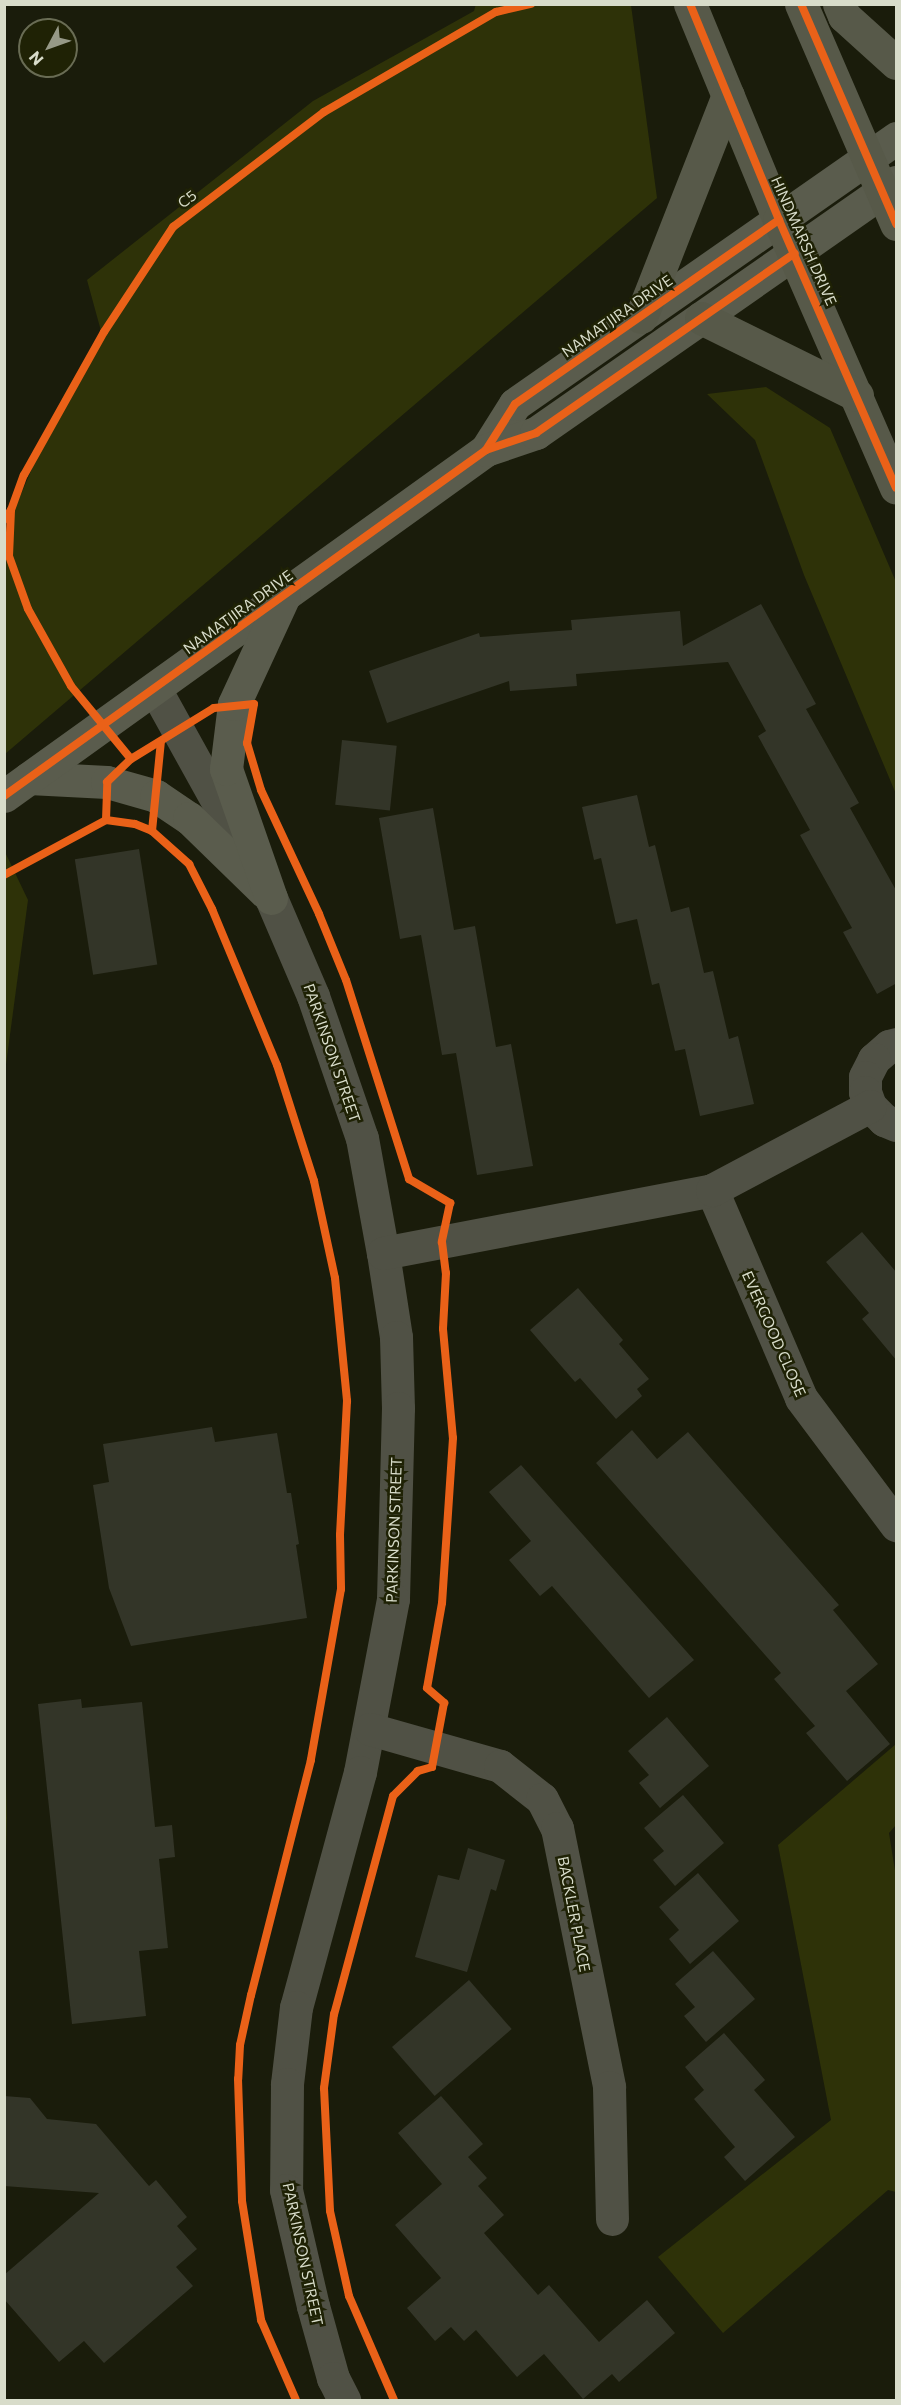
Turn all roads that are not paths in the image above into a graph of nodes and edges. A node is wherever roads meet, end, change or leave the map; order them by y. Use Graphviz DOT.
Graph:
graph roads {
  1 [pos="690,4"];
  2 [pos="801,4"];
  3 [pos="838,4"];
  4 [pos="897,63"];
  5 [pos="728,95"];
  6 [pos="897,138"];
  7 [pos="868,158"];
  8 [pos="890,187"];
  9 [pos="779,220"];
  10 [pos="897,224"];
  11 [pos="795,253"];
  12 [pos="641,317"];
  13 [pos="701,318"];
  14 [pos="856,395"];
  15 [pos="486,450"];
  16 [pos="897,488"];
  17 [pos="285,594"];
  18 [pos="155,689"];
  19 [pos="17,787"];
  20 [pos="271,898"];
  21 [pos="897,1044"];
  22 [pos="870,1106"];
  23 [pos="897,1125"];
  24 [pos="712,1190"];
  25 [pos="383,1253"];
  26 [pos="897,1525"];
  27 [pos="370,1728"];
  28 [pos="612,2219"];
  29 [pos="344,2400"];
  1 -- 5 [label="main road, HINDMARSH DRIVE"];
  2 -- 7 [label="main road"];
  3 -- 4 [label="main road"];
  5 -- 9 [label="main road, HINDMARSH DRIVE"];
  5 -- 12 [label="main road"];
  6 -- 7 [label="main road, NAMATJIRA DRIVE"];
  7 -- 8 [label="main road"];
  7 -- 9 [label="main road, NAMATJIRA DRIVE"];
  8 -- 10 [label="main road"];
  8 -- 11 [label="main road, NAMATJIRA DRIVE"];
  9 -- 11 [label="main road, HINDMARSH DRIVE"];
  9 -- 12 [label="main road, NAMATJIRA DRIVE"];
  11 -- 13 [label="main road, NAMATJIRA DRIVE"];
  11 -- 14 [label="main road, HINDMARSH DRIVE"];
  12 -- 15 [label="main road, NAMATJIRA DRIVE"];
  13 -- 14 [label="main road"];
  13 -- 15 [label="main road, NAMATJIRA DRIVE"];
  14 -- 16 [label="main road, HINDMARSH DRIVE"];
  15 -- 17 [label="main road, NAMATJIRA DRIVE"];
  17 -- 18 [label="main road, NAMATJIRA DRIVE"];
  17 -- 20 [label="main road"];
  18 -- 19 [label="main road, NAMATJIRA DRIVE"];
  18 -- 20 [label="street, PARKINSON STREET"];
  19 -- 20 [label="main road"];
  20 -- 25 [label="street, PARKINSON STREET"];
  21 -- 22 [label="street"];
  22 -- 23 [label="street"];
  22 -- 24 [label="street"];
  24 -- 25 [label="street"];
  24 -- 26 [label="street, EVERGOOD CLOSE"];
  25 -- 27 [label="street, PARKINSON STREET"];
  27 -- 28 [label="street, BACKLER PLACE"];
  27 -- 29 [label="street, PARKINSON STREET"];
}
